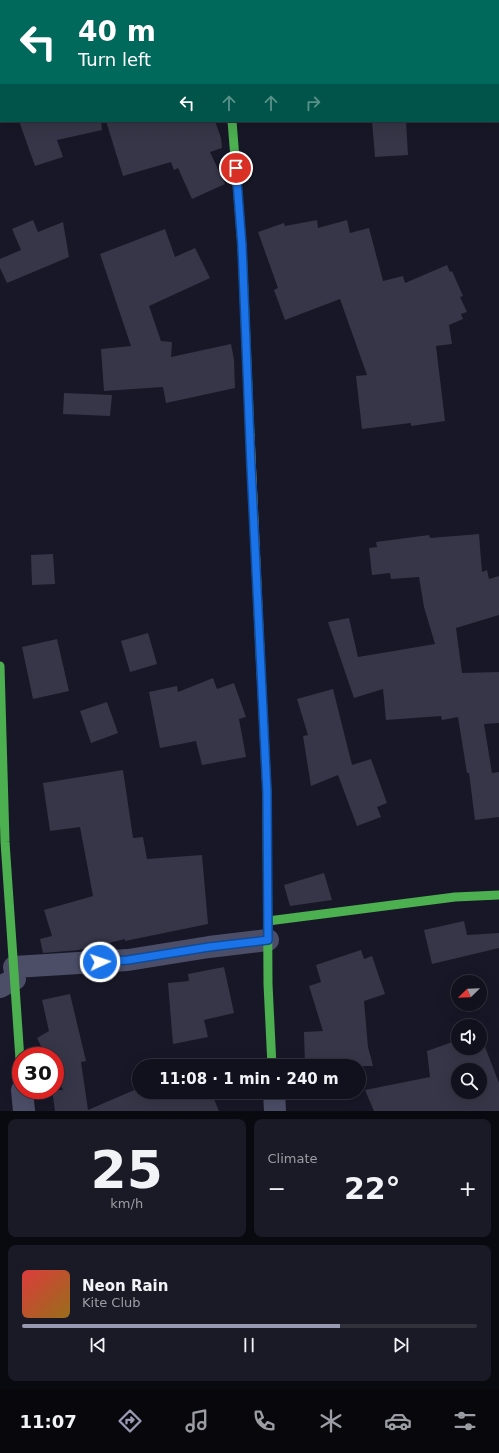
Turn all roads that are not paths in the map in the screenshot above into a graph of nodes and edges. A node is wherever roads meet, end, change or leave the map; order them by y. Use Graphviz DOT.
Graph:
graph roads {
  1 [pos="232,122"];
  2 [pos="0,666"];
  3 [pos="2,782"];
  4 [pos="499,895"];
  5 [pos="268,931"];
  6 [pos="9,978"];
  7 [pos="18,1047"];
  8 [pos="272,1059"];
  9 [pos="23,1099"];
  10 [pos="274,1099"];
  11 [pos="24,1111"];
  12 [pos="275,1111"];
  1 -- 5 [label="street"];
  2 -- 3 [label="street"];
  3 -- 6 [label="street"];
  4 -- 5 [label="street"];
  5 -- 6 [label="street"];
  5 -- 8 [label="street"];
  6 -- 7 [label="street"];
  9 -- 11 [label="street"];
  10 -- 12 [label="street"];
}
